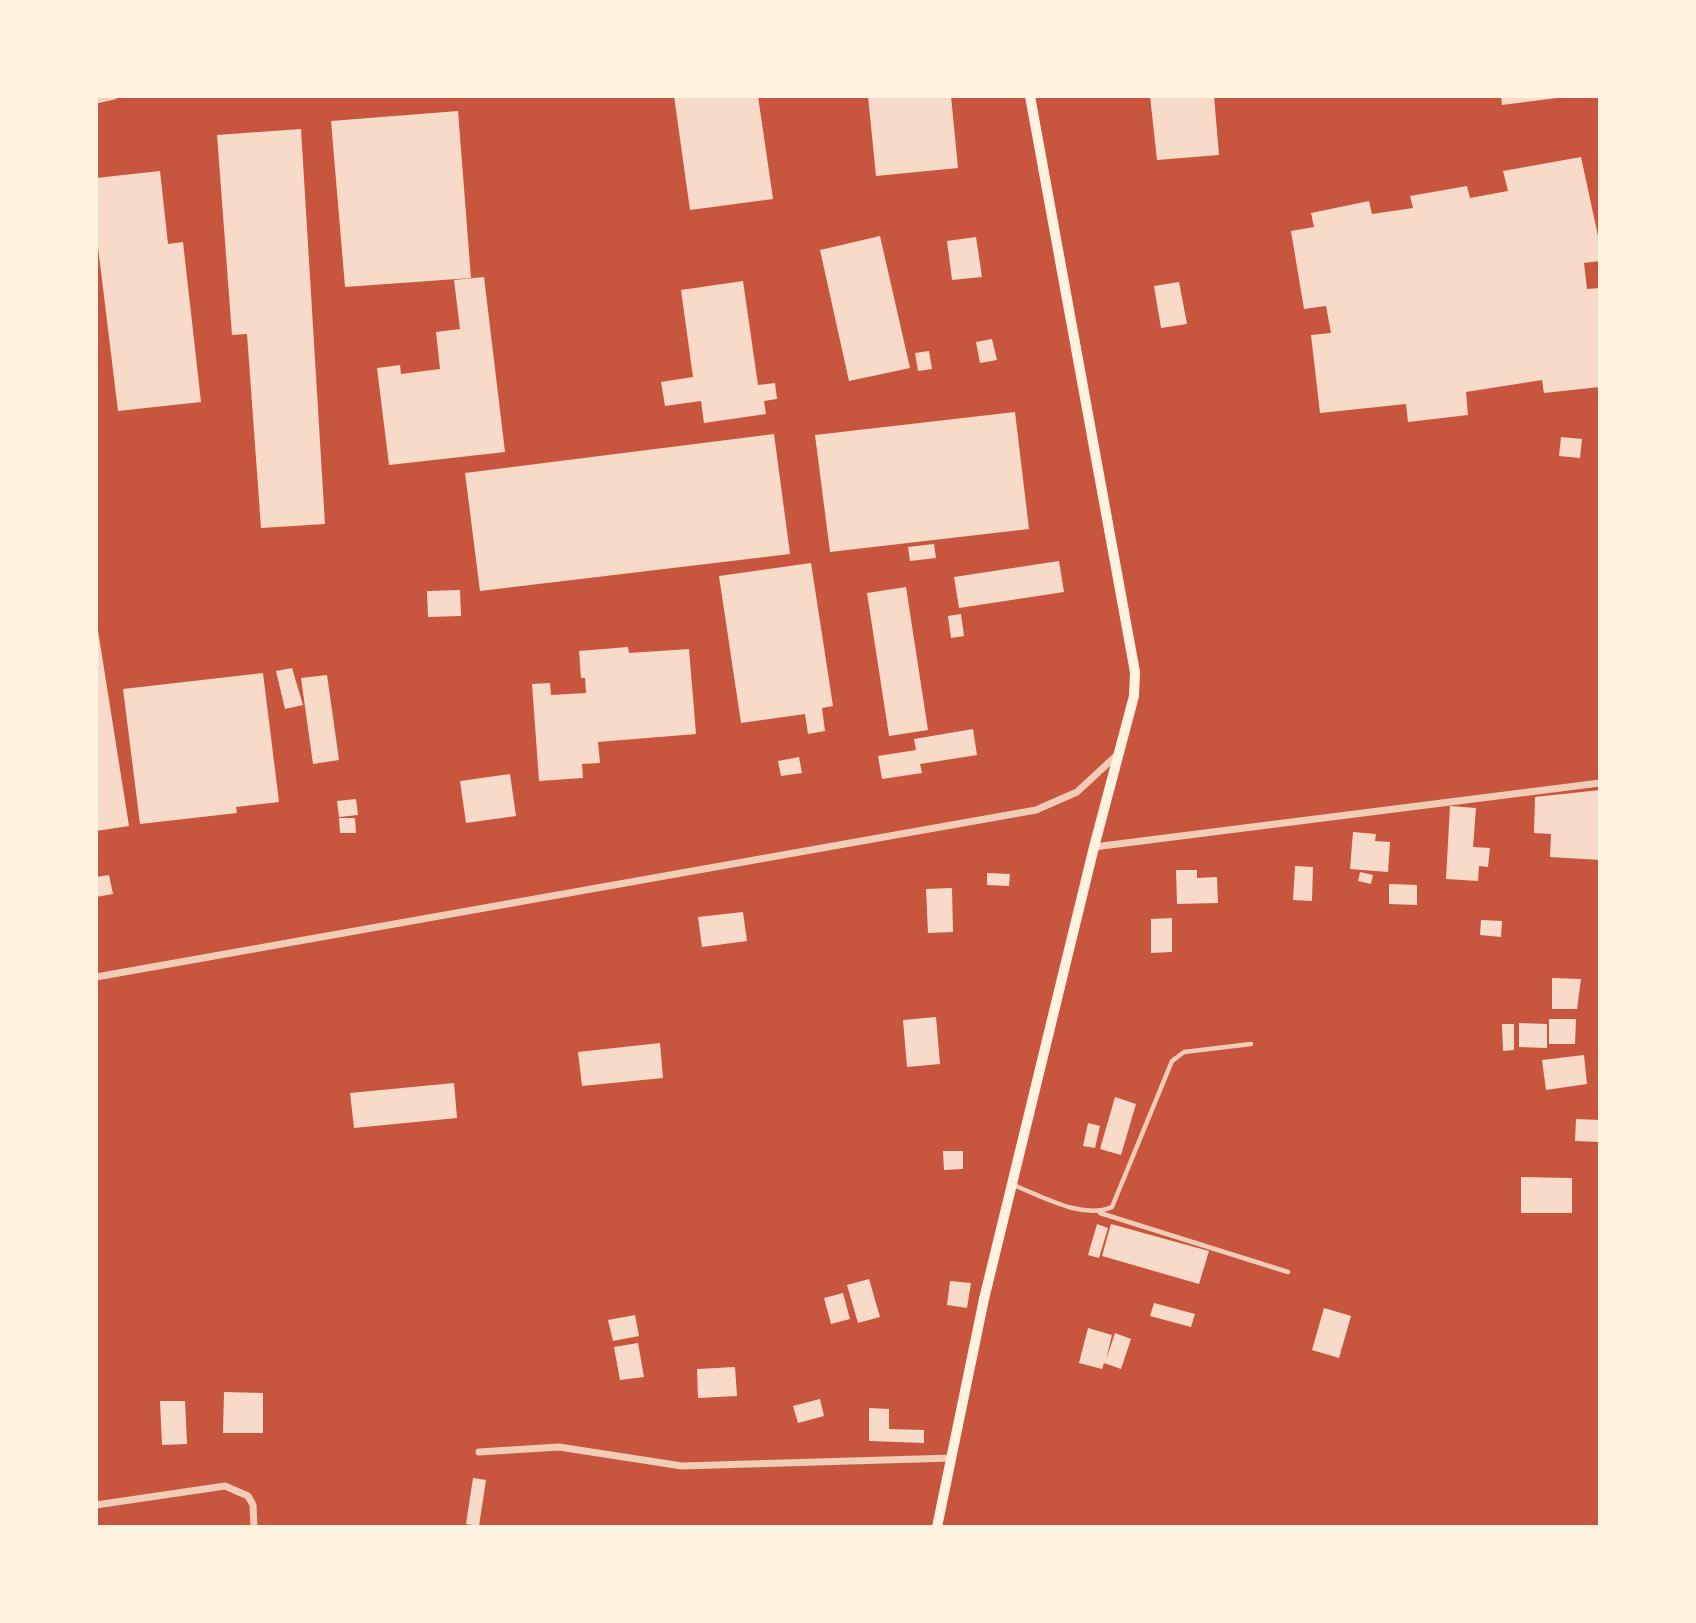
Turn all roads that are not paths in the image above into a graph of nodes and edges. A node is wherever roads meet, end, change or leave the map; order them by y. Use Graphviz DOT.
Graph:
graph roads {
  1 [pos="114,96"];
  2 [pos="1030,96"];
  3 [pos="96,100"];
  4 [pos="1121,751"];
  5 [pos="1600,783"];
  6 [pos="1094,847"];
  7 [pos="96,977"];
  8 [pos="1251,1044"];
  9 [pos="1012,1185"];
  10 [pos="1099,1213"];
  11 [pos="1288,1272"];
  12 [pos="479,1452"];
  13 [pos="952,1458"];
  14 [pos="96,1505"];
  15 [pos="254,1527"];
  16 [pos="937,1527"];
  1 -- 3 [label="street"];
  2 -- 4 [label="main road"];
  4 -- 6 [label="main road"];
  4 -- 7 [label="street"];
  5 -- 6 [label="street"];
  6 -- 9 [label="main road"];
  8 -- 10 [label="lane"];
  9 -- 10 [label="lane"];
  9 -- 13 [label="main road"];
  10 -- 11 [label="lane"];
  12 -- 13 [label="street"];
  13 -- 16 [label="main road"];
  14 -- 15 [label="street"];
}
